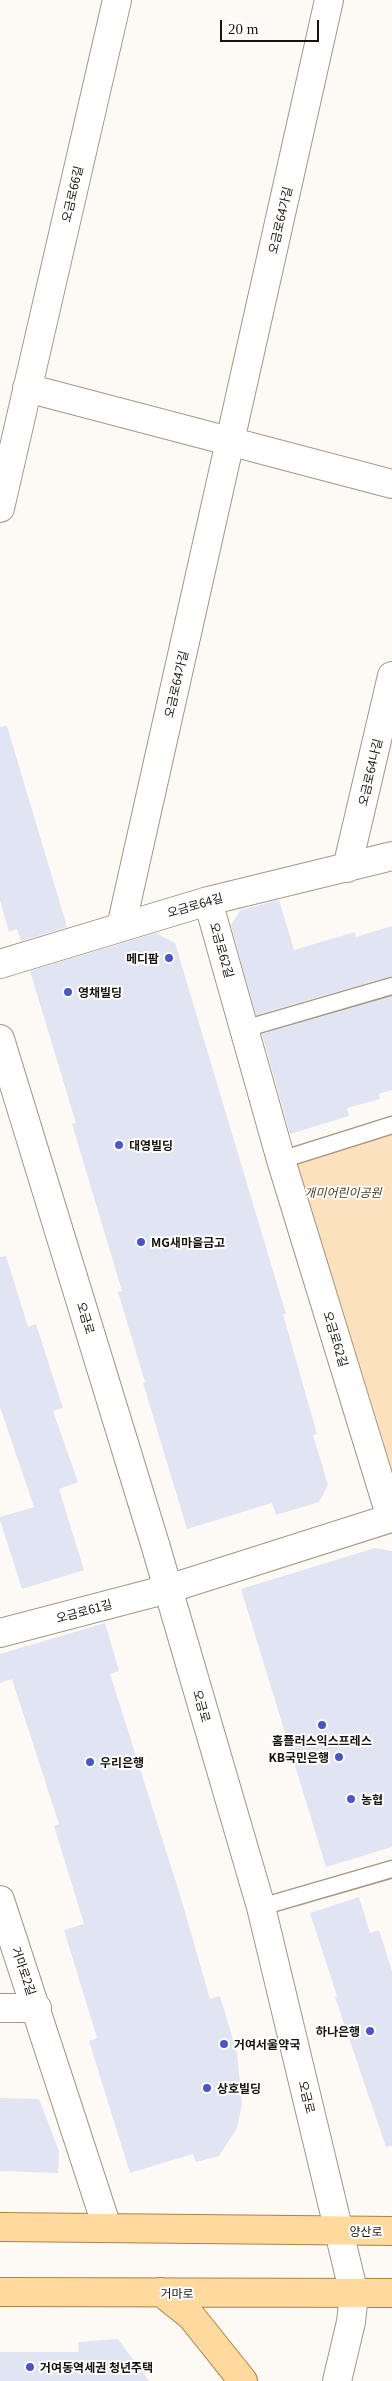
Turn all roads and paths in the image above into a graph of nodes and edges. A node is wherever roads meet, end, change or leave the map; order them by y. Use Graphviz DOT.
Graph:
graph roads {
  1 [pos="117,0"];
  2 [pos="329,0"];
  3 [pos="27,388"];
  4 [pos="230,440"];
  5 [pos="392,484"];
  6 [pos="0,508"];
  7 [pos="392,676"];
  8 [pos="392,856"];
  9 [pos="347,868"];
  10 [pos="208,900"];
  11 [pos="122,927"];
  12 [pos="0,964"];
  13 [pos="392,986"];
  14 [pos="244,1029"];
  15 [pos="0,1039"];
  16 [pos="392,1125"];
  17 [pos="282,1160"];
  18 [pos="392,1516"];
  19 [pos="168,1589"];
  20 [pos="0,1633"];
  21 [pos="392,1869"];
  22 [pos="0,1900"];
  23 [pos="261,1907"];
  24 [pos="0,2008"];
  25 [pos="36,2008"];
  26 [pos="0,2227"];
  27 [pos="107,2227"];
  28 [pos="339,2231"];
  29 [pos="392,2231"];
  30 [pos="0,2292"];
  31 [pos="162,2292"];
  32 [pos="392,2293"];
  33 [pos="354,2294"];
  34 [pos="243,2381"];
  35 [pos="337,2381"];
  1 -- 3 [label="street, 오금로66길"];
  2 -- 4 [label="street, 오금로64가길"];
  3 -- 4 [label="street"];
  3 -- 6 [label="street, 오금로66길"];
  4 -- 5 [label="street"];
  4 -- 11 [label="street, 오금로64가길"];
  7 -- 9 [label="street, 오금로64나길"];
  8 -- 9 [label="street, 오금로64길"];
  9 -- 10 [label="street, 오금로64길"];
  10 -- 11 [label="street, 오금로64길"];
  10 -- 14 [label="street, 오금로62길"];
  11 -- 12 [label="street, 오금로64길"];
  13 -- 14 [label="lane"];
  14 -- 17 [label="street, 오금로62길"];
  15 -- 19 [label="street, 오금로"];
  16 -- 17 [label="lane"];
  17 -- 18 [label="street, 오금로62길"];
  18 -- 19 [label="street, 오금로62길"];
  19 -- 20 [label="street, 오금로61길"];
  19 -- 23 [label="street, 오금로"];
  21 -- 23 [label="lane"];
  22 -- 25 [label="street, 거마로2길"];
  23 -- 28 [label="street, 오금로"];
  24 -- 25 [label="street, 거마로2길"];
  25 -- 27 [label="street"];
  26 -- 27 [label="main road"];
  27 -- 28 [label="main road"];
  28 -- 29 [label="main road, 양산로"];
  28 -- 33 [label="street, 오금로"];
  30 -- 31 [label="main road, 거마로"];
  31 -- 33 [label="main road, 거마로"];
  31 -- 34 [label="main road"];
  32 -- 33 [label="main road"];
  33 -- 35 [label="street, 오금로"];
}
